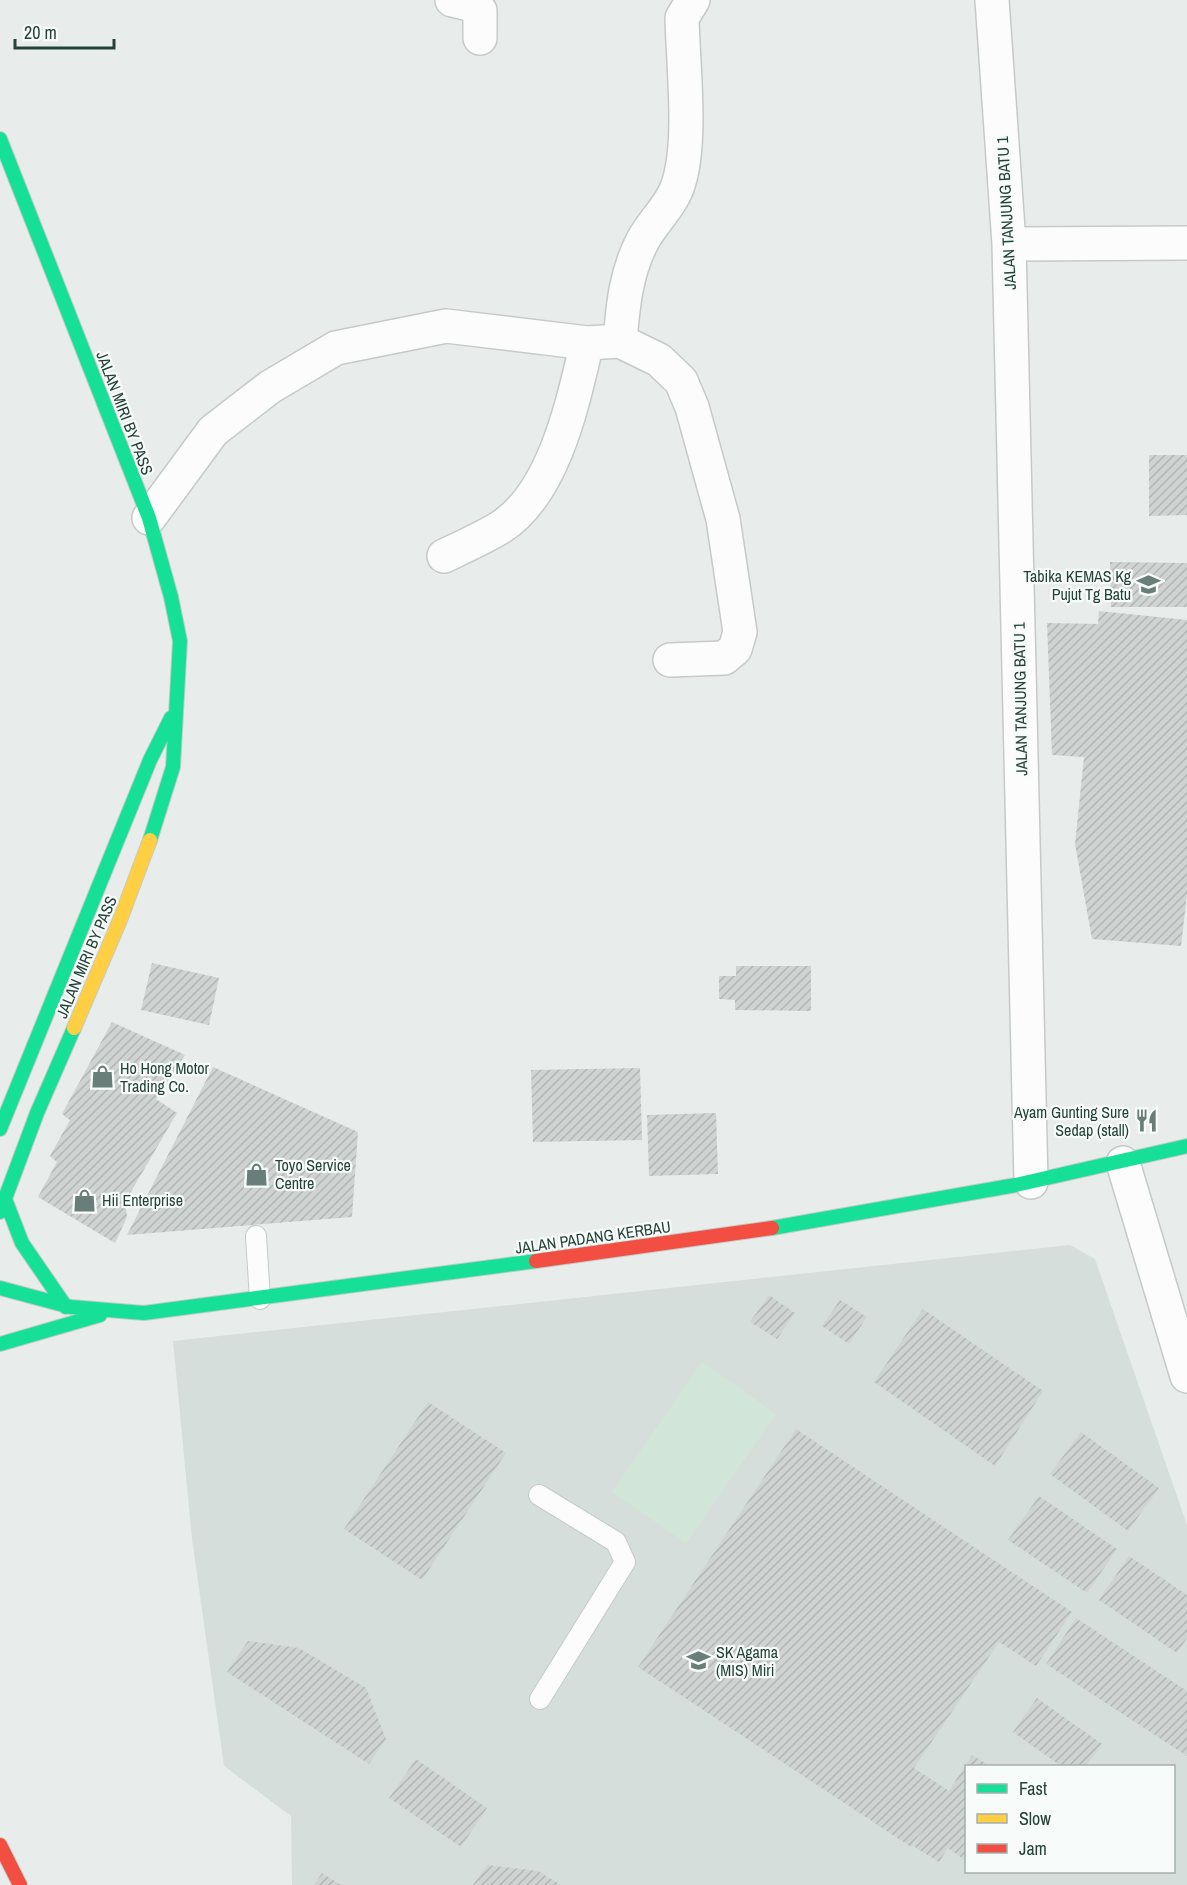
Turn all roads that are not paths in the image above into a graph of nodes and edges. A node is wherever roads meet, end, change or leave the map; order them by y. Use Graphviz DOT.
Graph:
graph roads {
  1 [pos="452,0"];
  2 [pos="693,0"];
  3 [pos="992,0"];
  4 [pos="480,38"];
  5 [pos="0,139"];
  6 [pos="1187,243"];
  7 [pos="1009,244"];
  8 [pos="620,341"];
  9 [pos="587,343"];
  10 [pos="149,518"];
  11 [pos="444,556"];
  12 [pos="670,660"];
  13 [pos="176,709"];
  14 [pos="0,1129"];
  15 [pos="1187,1146"];
  16 [pos="1123,1163"];
  17 [pos="1030,1182"];
  18 [pos="2,1205"];
  19 [pos="256,1236"];
  20 [pos="0,1288"];
  21 [pos="260,1299"];
  22 [pos="66,1307"];
  23 [pos="104,1313"];
  24 [pos="0,1344"];
  25 [pos="1185,1362"];
  26 [pos="539,1495"];
  27 [pos="540,1699"];
  28 [pos="0,1845"];
  29 [pos="20,1885"];
  1 -- 4 [label="street"];
  2 -- 8 [label="street"];
  3 -- 7 [label="street, JALAN TANJUNG BATU 1"];
  5 -- 10 [label="street, JALAN MIRI BY PASS"];
  6 -- 7 [label="street"];
  7 -- 17 [label="street, JALAN TANJUNG BATU 1"];
  8 -- 9 [label="street"];
  8 -- 12 [label="street"];
  9 -- 10 [label="street"];
  9 -- 11 [label="street"];
  10 -- 13 [label="street, JALAN MIRI BY PASS"];
  13 -- 14 [label="street, JALAN MIRI BY PASS"];
  13 -- 18 [label="street, JALAN MIRI BY PASS"];
  15 -- 16 [label="street, JALAN PADANG KERBAU"];
  16 -- 17 [label="street, JALAN PADANG KERBAU"];
  16 -- 25 [label="street"];
  17 -- 21 [label="street, JALAN PADANG KERBAU"];
  18 -- 22 [label="street"];
  19 -- 21 [label="lane"];
  20 -- 22 [label="street, JALAN PADANG KERBAU"];
  21 -- 23 [label="street, JALAN PADANG KERBAU"];
  22 -- 23 [label="street, JALAN PADANG KERBAU"];
  23 -- 24 [label="street"];
  26 -- 27 [label="lane"];
  28 -- 29 [label="street"];
}
